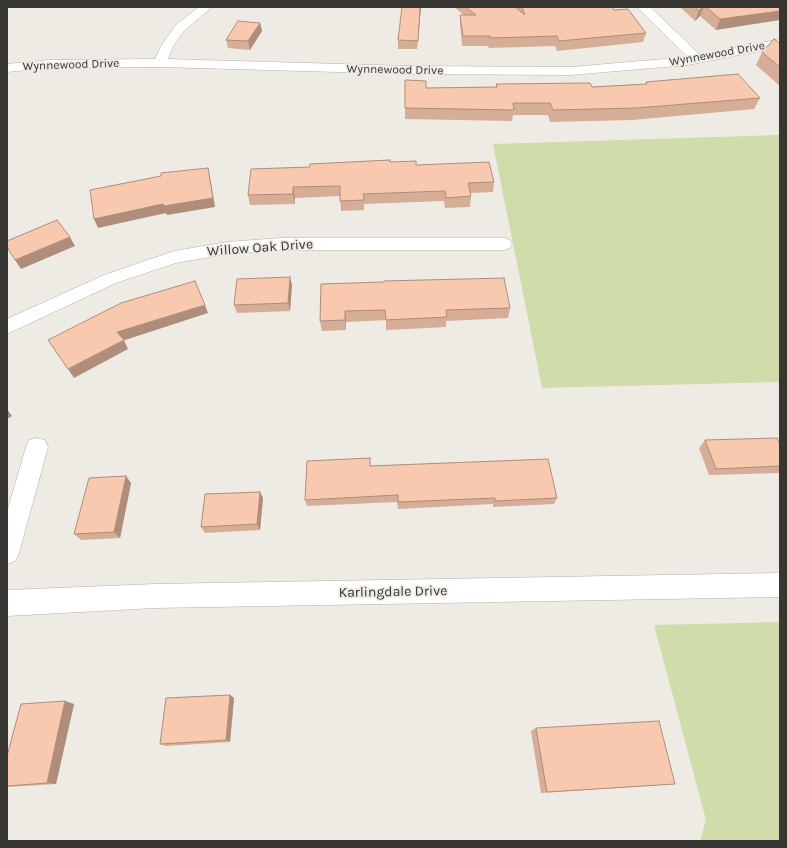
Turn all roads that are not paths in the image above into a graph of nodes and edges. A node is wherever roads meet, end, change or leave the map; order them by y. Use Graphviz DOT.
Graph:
graph roads {
  1 [pos="206,7"];
  2 [pos="643,7"];
  3 [pos="780,43"];
  4 [pos="697,59"];
  5 [pos="160,63"];
  6 [pos="7,68"];
  7 [pos="504,244"];
  8 [pos="7,327"];
  9 [pos="37,447"];
  10 [pos="7,553"];
  11 [pos="780,585"];
  12 [pos="7,603"];
  1 -- 5 [label="street"];
  2 -- 4 [label="street"];
  3 -- 4 [label="street, Wynnewood Drive"];
  4 -- 5 [label="street, Wynnewood Drive"];
  5 -- 6 [label="street, Wynnewood Drive"];
  7 -- 8 [label="street, Willow Oak Drive"];
  9 -- 10 [label="street"];
  11 -- 12 [label="street, Karlingdale Drive"];
}
